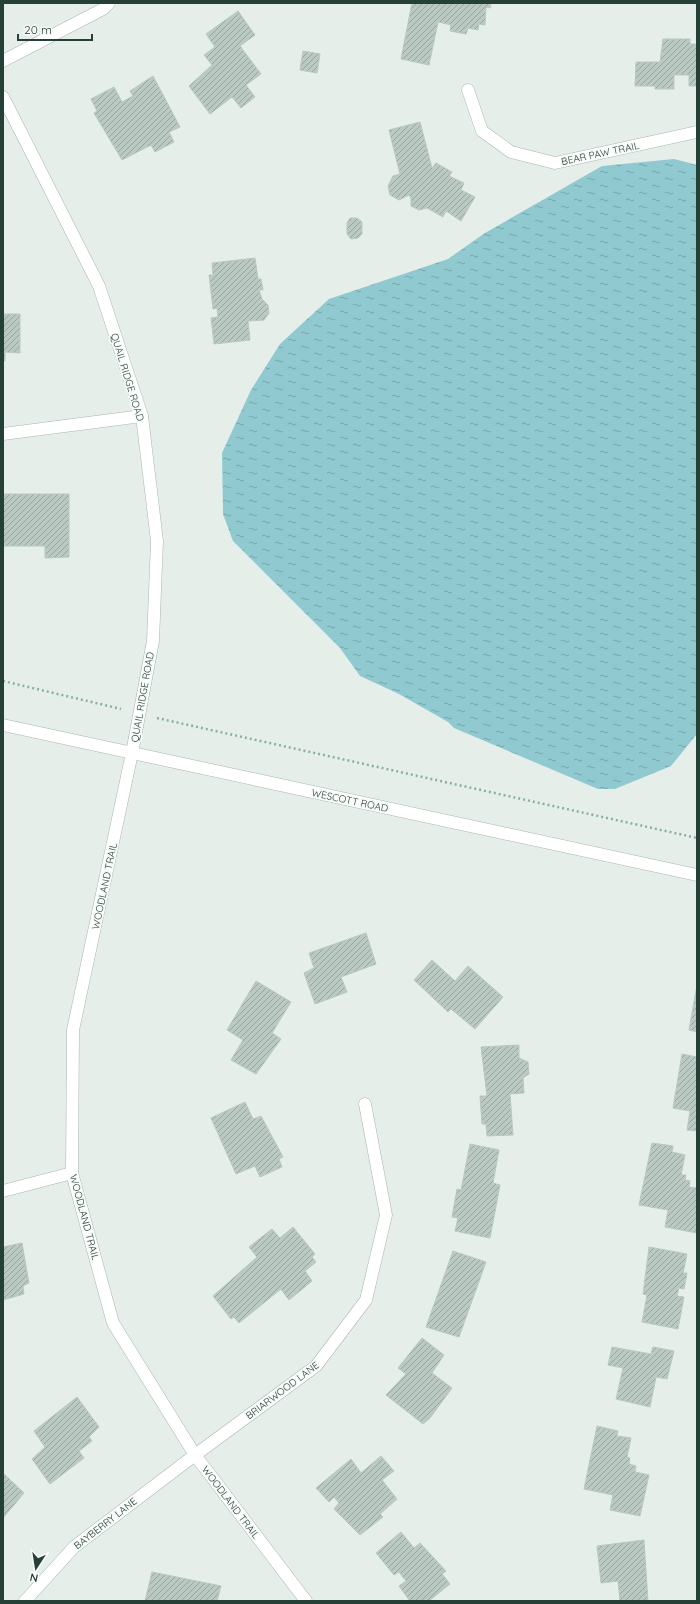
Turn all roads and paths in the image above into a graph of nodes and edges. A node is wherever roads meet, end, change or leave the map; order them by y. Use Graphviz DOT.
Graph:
graph roads {
  1 [pos="109,3"];
  2 [pos="3,61"];
  3 [pos="468,90"];
  4 [pos="3,97"];
  5 [pos="697,132"];
  6 [pos="142,416"];
  7 [pos="3,434"];
  8 [pos="3,681"];
  9 [pos="139,714"];
  10 [pos="3,725"];
  11 [pos="132,753"];
  12 [pos="697,838"];
  13 [pos="697,875"];
  14 [pos="365,1104"];
  15 [pos="72,1174"];
  16 [pos="3,1191"];
  17 [pos="195,1454"];
  18 [pos="25,1601"];
  19 [pos="306,1601"];
  1 -- 2 [label="street"];
  3 -- 5 [label="street, BEAR PAW TRAIL"];
  4 -- 6 [label="street, QUAIL RIDGE ROAD"];
  6 -- 7 [label="street"];
  6 -- 9 [label="street, QUAIL RIDGE ROAD"];
  8 -- 9 [label="path"];
  9 -- 11 [label="street, QUAIL RIDGE ROAD"];
  9 -- 12 [label="path"];
  10 -- 11 [label="street, WESCOTT ROAD"];
  11 -- 13 [label="street, WESCOTT ROAD"];
  11 -- 15 [label="street, WOODLAND TRAIL"];
  14 -- 17 [label="street, BRIARWOOD LANE"];
  15 -- 16 [label="street"];
  15 -- 17 [label="street, WOODLAND TRAIL"];
  17 -- 18 [label="street, BAYBERRY LANE"];
  17 -- 19 [label="street, WOODLAND TRAIL"];
}
